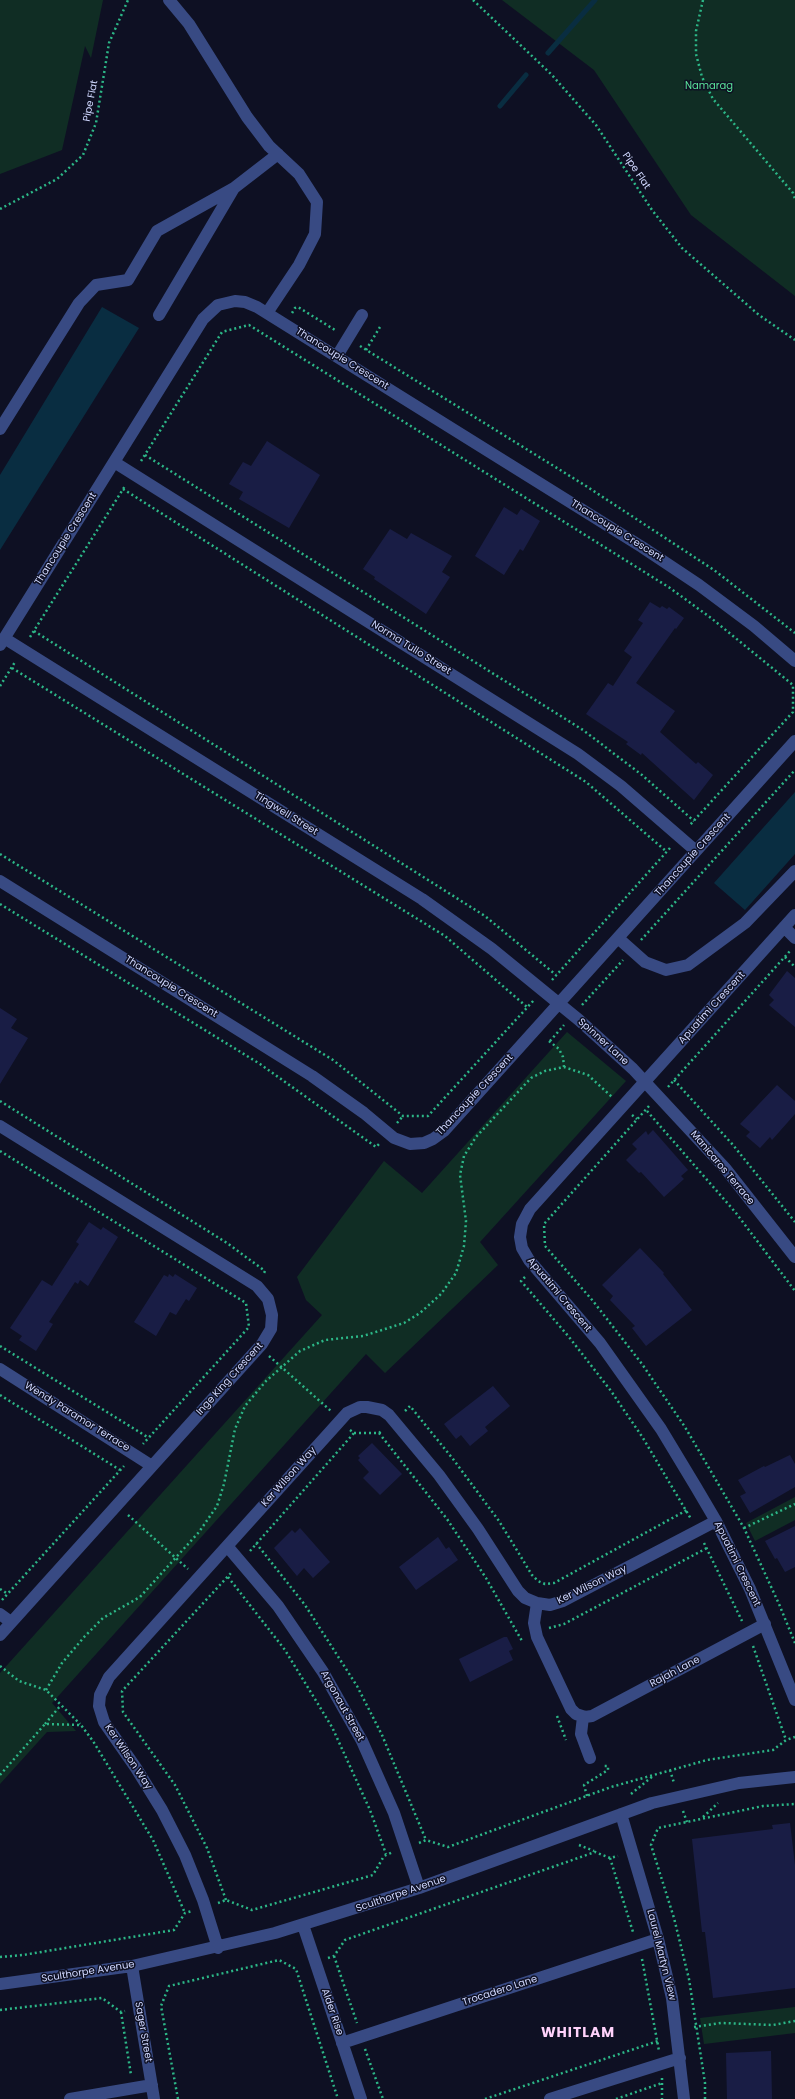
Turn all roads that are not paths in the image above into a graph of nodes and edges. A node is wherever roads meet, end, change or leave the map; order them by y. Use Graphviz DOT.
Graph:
graph roads {
  1 [pos="169,0"];
  2 [pos="278,154"];
  3 [pos="234,188"];
  4 [pos="268,313"];
  5 [pos="158,315"];
  6 [pos="362,316"];
  7 [pos="337,356"];
  8 [pos="0,429"];
  9 [pos="114,462"];
  10 [pos="2,642"];
  11 [pos="795,662"];
  12 [pos="795,741"];
  13 [pos="696,851"];
  14 [pos="795,871"];
  15 [pos="0,881"];
  16 [pos="795,915"];
  17 [pos="784,927"];
  18 [pos="618,938"];
  19 [pos="795,938"];
  20 [pos="558,1004"];
  21 [pos="645,1082"];
  22 [pos="0,1126"];
  23 [pos="795,1257"];
  24 [pos="0,1369"];
  25 [pos="152,1466"];
  26 [pos="716,1521"];
  27 [pos="227,1546"];
  28 [pos="538,1604"];
  29 [pos="0,1614"];
  30 [pos="11,1622"];
  31 [pos="766,1624"];
  32 [pos="0,1635"];
  33 [pos="795,1700"];
  34 [pos="584,1717"];
  35 [pos="590,1758"];
  36 [pos="795,1777"];
  37 [pos="621,1814"];
  38 [pos="419,1888"];
  39 [pos="303,1926"];
  40 [pos="658,1939"];
  41 [pos="218,1948"];
  42 [pos="132,1966"];
  43 [pos="0,1984"];
  44 [pos="342,2043"];
  45 [pos="680,2058"];
  46 [pos="152,2085"];
  47 [pos="70,2099"];
  48 [pos="154,2099"];
  49 [pos="360,2099"];
  50 [pos="550,2099"];
  51 [pos="684,2099"];
  1 -- 2 [label="street"];
  2 -- 3 [label="street"];
  2 -- 4 [label="street"];
  3 -- 5 [label="street"];
  3 -- 8 [label="street"];
  4 -- 7 [label="street, Thancoupie Crescent"];
  4 -- 9 [label="street, Thancoupie Crescent"];
  6 -- 7 [label="street"];
  7 -- 11 [label="street, Thancoupie Crescent"];
  9 -- 10 [label="street, Thancoupie Crescent"];
  9 -- 13 [label="street, Norma Tullo Street"];
  10 -- 20 [label="street, Tingwell Street"];
  12 -- 13 [label="street, Thancoupie Crescent"];
  13 -- 18 [label="street, Thancoupie Crescent"];
  14 -- 18 [label="street"];
  15 -- 20 [label="street, Thancoupie Crescent"];
  16 -- 17 [label="street, Apuatimi Crescent"];
  17 -- 19 [label="street"];
  17 -- 21 [label="street, Apuatimi Crescent"];
  18 -- 20 [label="street, Thancoupie Crescent"];
  20 -- 21 [label="street, Spinner Lane"];
  21 -- 23 [label="street, Manicaros Terrace"];
  21 -- 26 [label="street, Apuatimi Crescent"];
  22 -- 25 [label="street, Inge King Crescent"];
  24 -- 25 [label="street, Wendy Paramor Terrace"];
  25 -- 30 [label="street, Inge King Crescent"];
  26 -- 28 [label="street, Ker Wilson Way"];
  26 -- 31 [label="street, Apuatimi Crescent"];
  27 -- 28 [label="street, Ker Wilson Way"];
  27 -- 38 [label="street, Argonaut Street"];
  27 -- 41 [label="street, Ker Wilson Way"];
  28 -- 34 [label="street"];
  29 -- 30 [label="street"];
  30 -- 32 [label="street, Inge King Crescent"];
  31 -- 33 [label="street, Apuatimi Crescent"];
  31 -- 34 [label="street, Rajah Lane"];
  34 -- 35 [label="street"];
  36 -- 37 [label="street, Sculthorpe Avenue"];
  37 -- 38 [label="street, Sculthorpe Avenue"];
  37 -- 40 [label="street, Laurel Martyn View"];
  38 -- 39 [label="street, Sculthorpe Avenue"];
  39 -- 41 [label="street, Sculthorpe Avenue"];
  39 -- 44 [label="street, Alder Rise"];
  40 -- 44 [label="street, Trocadero Lane"];
  40 -- 45 [label="street, Laurel Martyn View"];
  41 -- 42 [label="street, Sculthorpe Avenue"];
  42 -- 43 [label="street, Sculthorpe Avenue"];
  42 -- 46 [label="street, Sager Street"];
  44 -- 49 [label="street, Alder Rise"];
  45 -- 50 [label="street"];
  45 -- 51 [label="street, Laurel Martyn View"];
  46 -- 47 [label="street"];
  46 -- 48 [label="street, Sager Street"];
}
